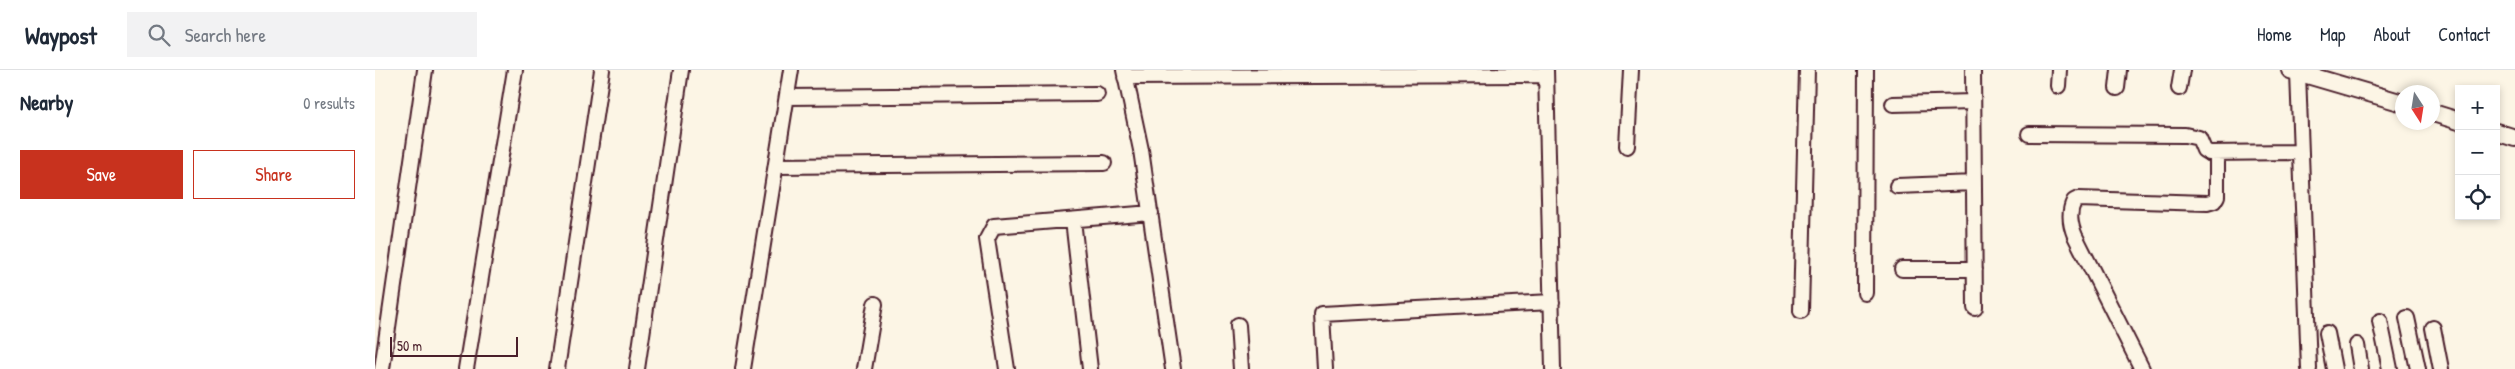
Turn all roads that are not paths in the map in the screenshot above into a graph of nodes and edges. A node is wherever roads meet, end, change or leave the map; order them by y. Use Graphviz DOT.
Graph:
graph roads {
  1 [pos="425,70"];
  2 [pos="515,70"];
  3 [pos="602,70"];
  4 [pos="681,70"];
  5 [pos="791,70"];
  6 [pos="1631,70"];
  7 [pos="1807,70"];
  8 [pos="1866,70"];
  9 [pos="1973,70"];
  10 [pos="2059,70"];
  11 [pos="2119,70"];
  12 [pos="2182,70"];
  13 [pos="1546,72"];
  14 [pos="2294,72"];
  15 [pos="1125,73"];
  16 [pos="2333,76"];
  17 [pos="2058,86"];
  18 [pos="2117,88"];
  19 [pos="2179,88"];
  20 [pos="1097,94"];
  21 [pos="787,97"];
  22 [pos="2395,101"];
  23 [pos="1973,102"];
  24 [pos="1893,104"];
  25 [pos="2440,115"];
  26 [pos="2455,120"];
  27 [pos="2500,133"];
  28 [pos="2029,134"];
  29 [pos="2515,138"];
  30 [pos="1627,146"];
  31 [pos="2301,152"];
  32 [pos="2217,154"];
  33 [pos="1104,163"];
  34 [pos="776,166"];
  35 [pos="1974,183"];
  36 [pos="1897,186"];
  37 [pos="1151,213"];
  38 [pos="1073,220"];
  39 [pos="1902,269"];
  40 [pos="1975,269"];
  41 [pos="1865,293"];
  42 [pos="1552,302"];
  43 [pos="875,304"];
  44 [pos="1975,308"];
  45 [pos="1801,311"];
  46 [pos="2407,318"];
  47 [pos="2380,321"];
  48 [pos="1238,325"];
  49 [pos="2433,328"];
  50 [pos="2327,333"];
  51 [pos="2357,345"];
  52 [pos="381,369"];
  53 [pos="465,369"];
  54 [pos="557,369"];
  55 [pos="637,369"];
  56 [pos="743,369"];
  57 [pos="864,369"];
  58 [pos="1007,369"];
  59 [pos="1090,369"];
  60 [pos="1173,369"];
  61 [pos="1241,369"];
  62 [pos="1325,369"];
  63 [pos="1553,369"];
  64 [pos="2142,369"];
  65 [pos="2309,369"];
  66 [pos="2334,369"];
  67 [pos="2361,369"];
  68 [pos="2389,369"];
  69 [pos="2417,369"];
  70 [pos="2441,369"];
  1 -- 52 [label="street"];
  2 -- 53 [label="street"];
  3 -- 54 [label="street"];
  4 -- 55 [label="street"];
  5 -- 21 [label="street"];
  6 -- 30 [label="street"];
  7 -- 45 [label="street"];
  8 -- 41 [label="street"];
  9 -- 23 [label="street"];
  10 -- 17 [label="street"];
  11 -- 18 [label="street"];
  12 -- 19 [label="street"];
  13 -- 15 [label="street"];
  13 -- 42 [label="street"];
  14 -- 16 [label="street"];
  14 -- 31 [label="street"];
  15 -- 37 [label="street"];
  16 -- 22 [label="street"];
  20 -- 21 [label="street"];
  21 -- 34 [label="street"];
  23 -- 24 [label="street"];
  23 -- 35 [label="street"];
  25 -- 26 [label="street"];
  27 -- 29 [label="street"];
  28 -- 32 [label="street"];
  31 -- 32 [label="street"];
  31 -- 65 [label="street"];
  32 -- 64 [label="street"];
  33 -- 34 [label="street"];
  34 -- 56 [label="street"];
  35 -- 36 [label="street"];
  35 -- 40 [label="street"];
  37 -- 38 [label="street"];
  37 -- 60 [label="street"];
  38 -- 58 [label="street"];
  38 -- 59 [label="street"];
  39 -- 40 [label="street"];
  40 -- 44 [label="street"];
  42 -- 62 [label="street"];
  42 -- 63 [label="street"];
  43 -- 57 [label="street"];
  46 -- 69 [label="street"];
  47 -- 68 [label="street"];
  48 -- 61 [label="street"];
  49 -- 70 [label="street"];
  50 -- 66 [label="street"];
  51 -- 67 [label="street"];
}
